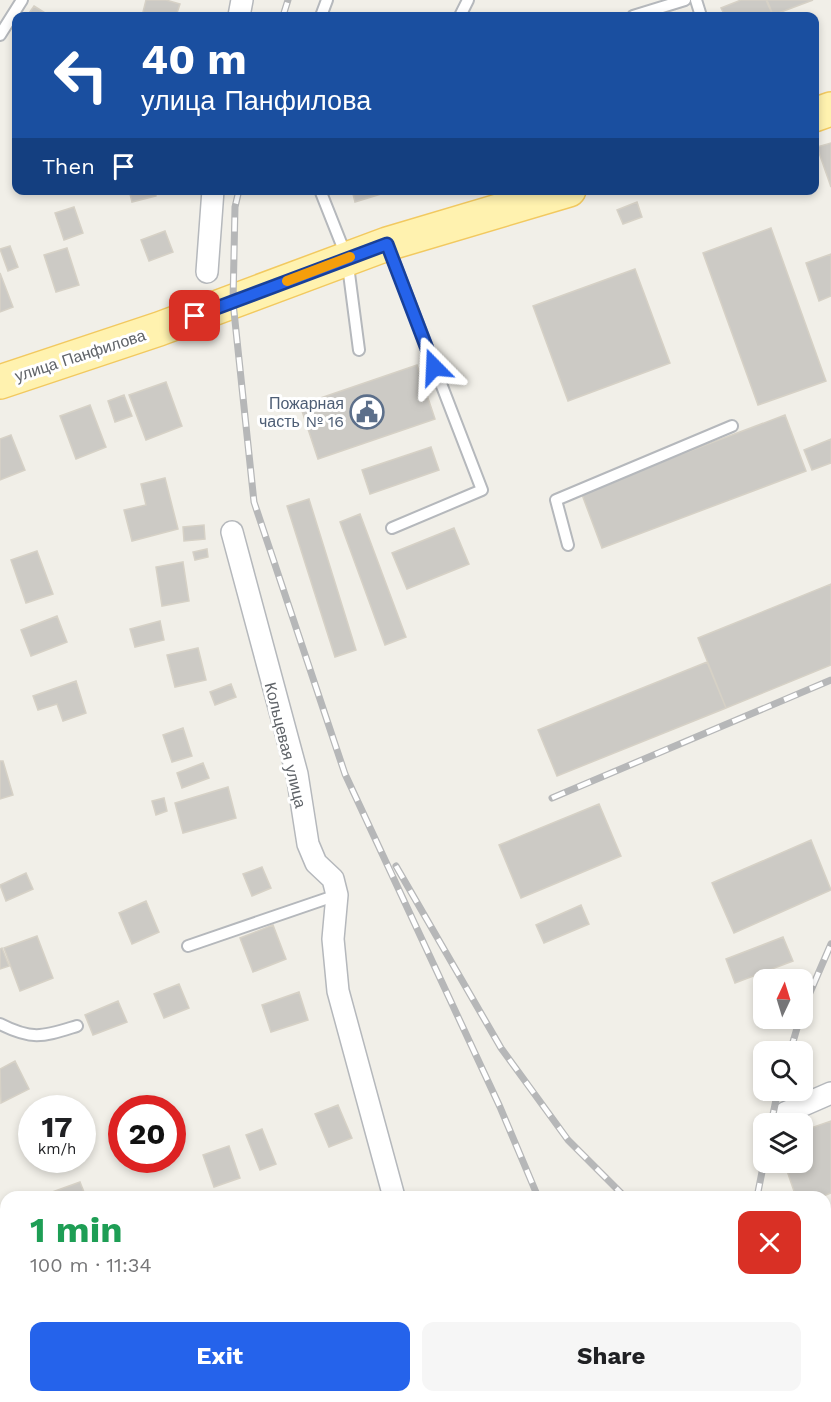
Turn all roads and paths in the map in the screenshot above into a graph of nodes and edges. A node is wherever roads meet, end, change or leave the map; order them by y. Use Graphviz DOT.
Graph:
graph roads {
  1 [pos="685,0"];
  2 [pos="646,12"];
  3 [pos="12,16"];
  4 [pos="0,35"];
  5 [pos="213,195"];
  6 [pos="322,195"];
  7 [pos="552,195"];
  8 [pos="387,244"];
  9 [pos="347,258"];
  10 [pos="207,272"];
  11 [pos="359,350"];
  12 [pos="0,382"];
  13 [pos="732,426"];
  14 [pos="392,528"];
  15 [pos="232,532"];
  16 [pos="568,545"];
  17 [pos="337,895"];
  18 [pos="188,946"];
  19 [pos="0,1024"];
  20 [pos="77,1026"];
  21 [pos="831,1093"];
  22 [pos="784,1113"];
  23 [pos="392,1191"];
  1 -- 2 [label="lane"];
  3 -- 4 [label="lane"];
  5 -- 10 [label="street"];
  6 -- 9 [label="lane"];
  7 -- 8 [label="main road, улица Панфилова"];
  8 -- 9 [label="main road, улица Панфилова"];
  8 -- 14 [label="lane"];
  9 -- 11 [label="lane"];
  9 -- 12 [label="main road, улица Панфилова"];
  13 -- 16 [label="lane"];
  15 -- 17 [label="street, Кольцевая улица"];
  17 -- 18 [label="lane"];
  17 -- 23 [label="street"];
  19 -- 20 [label="lane"];
  21 -- 22 [label="street"];
}
